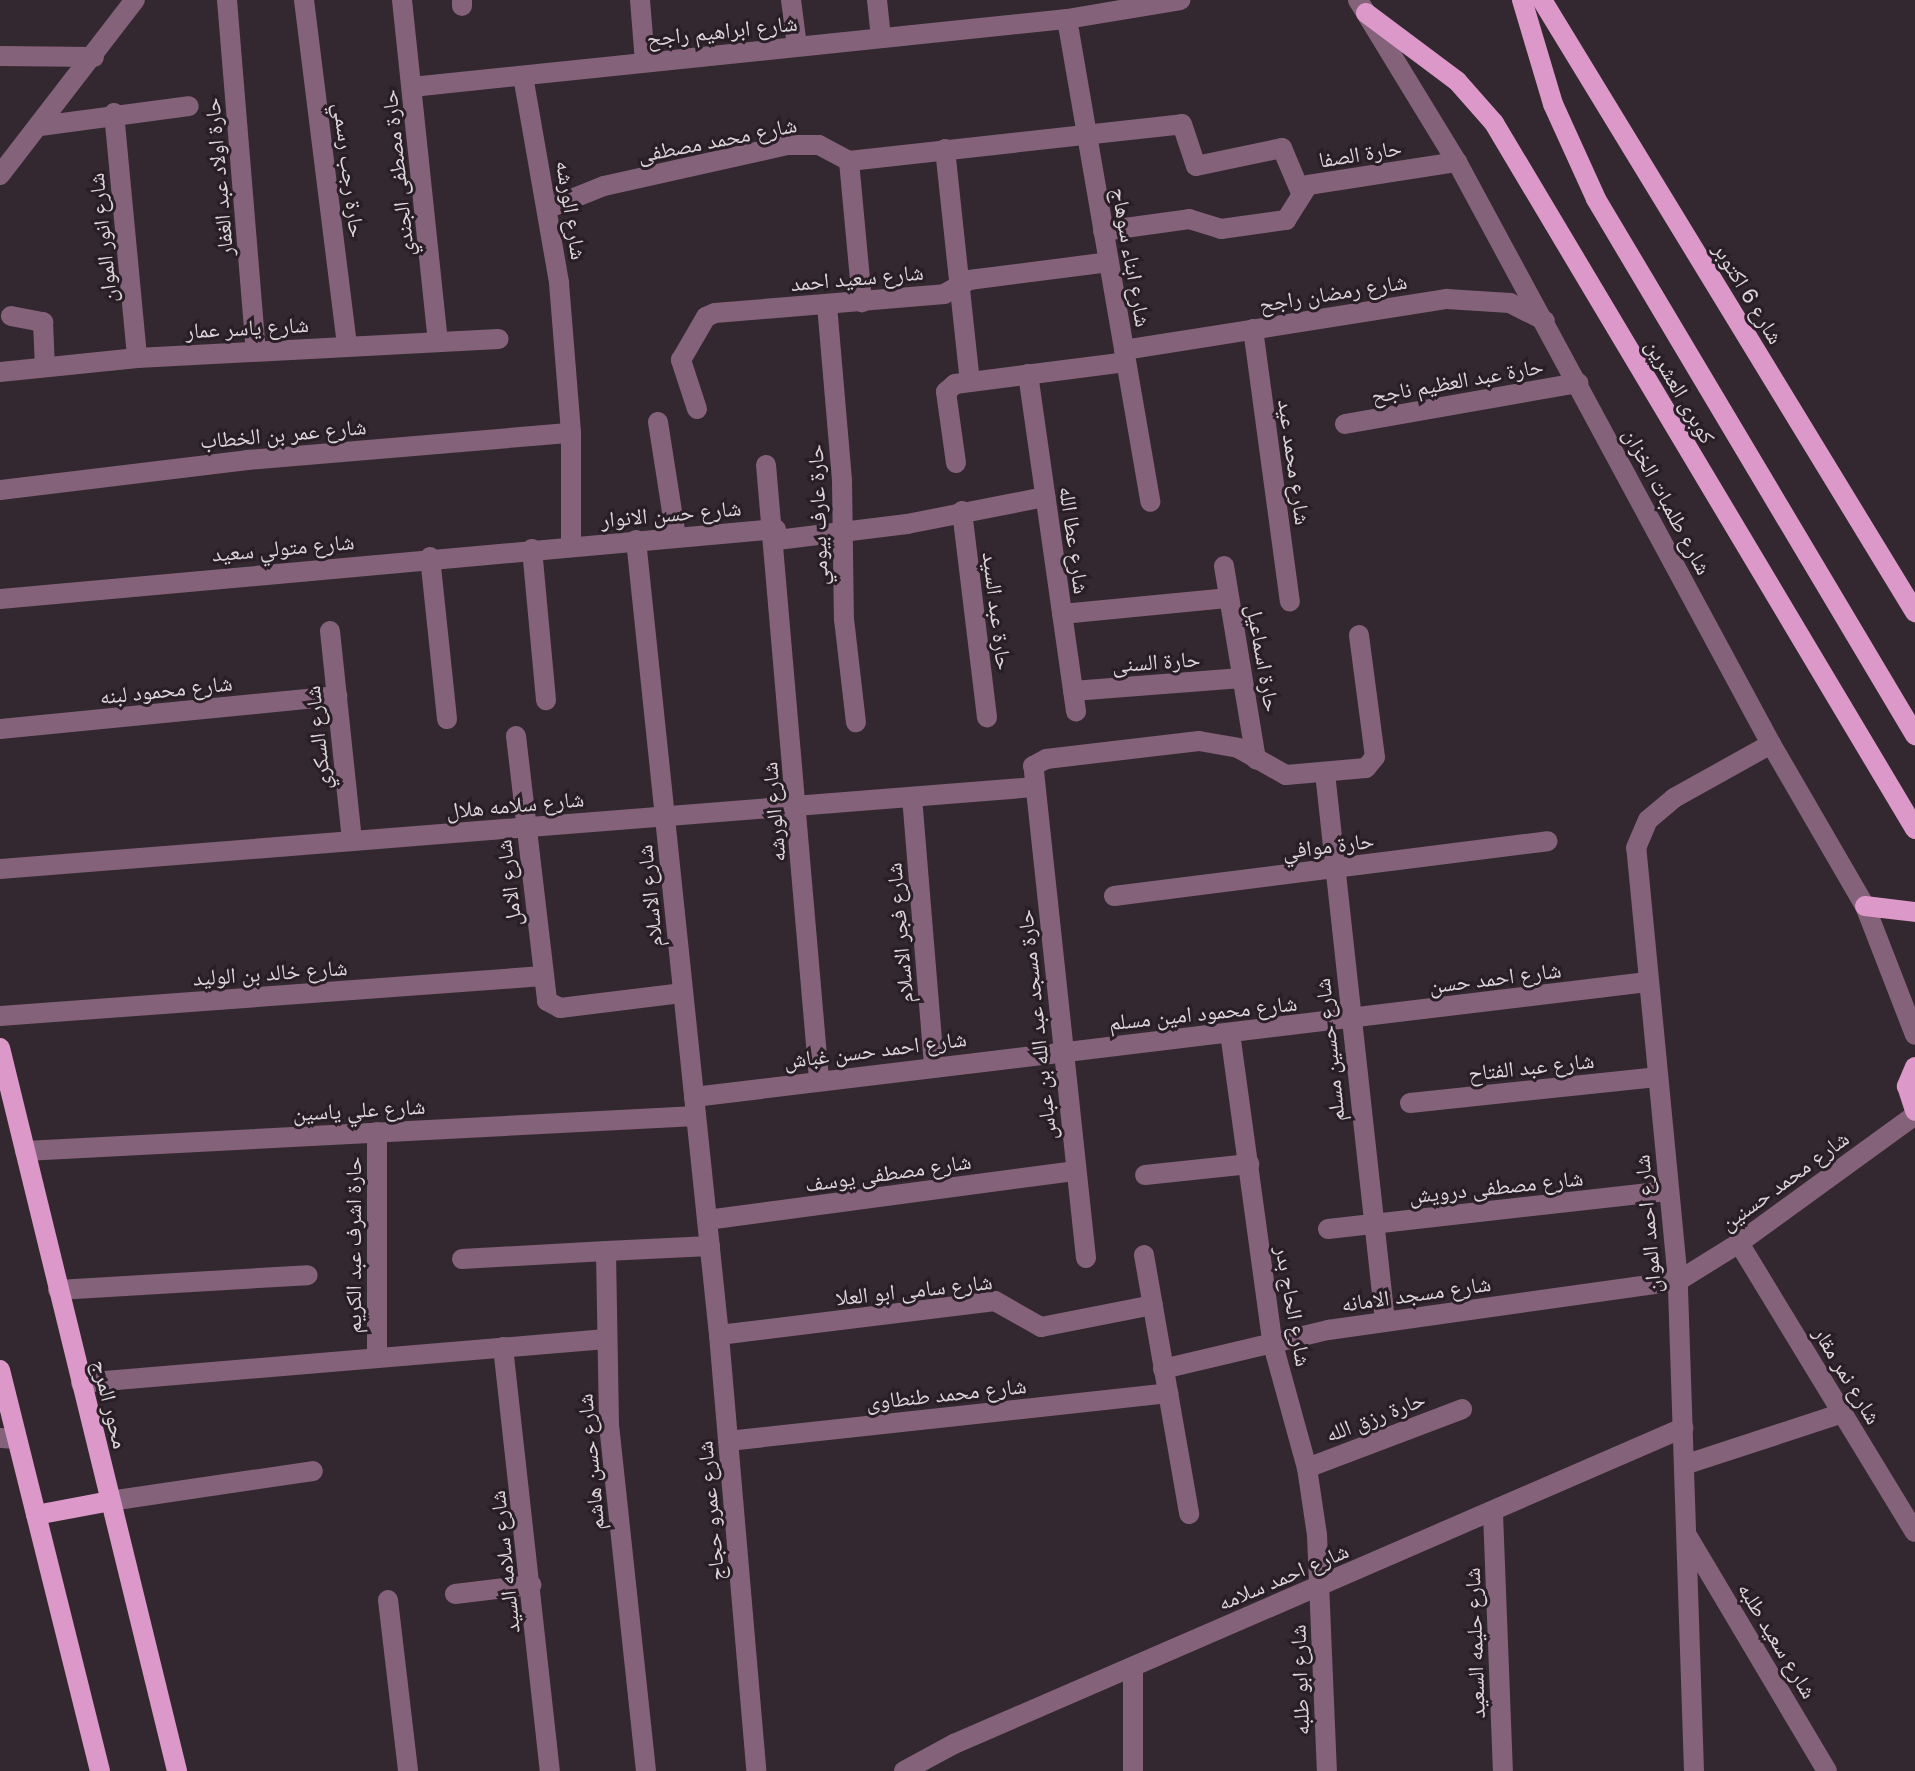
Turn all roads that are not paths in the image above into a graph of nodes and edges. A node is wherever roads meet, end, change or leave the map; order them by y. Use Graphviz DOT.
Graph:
graph roads {
  1 [pos="135,0"];
  2 [pos="227,0"];
  3 [pos="304,0"];
  4 [pos="402,0"];
  5 [pos="640,0"];
  6 [pos="791,0"];
  7 [pos="877,0"];
  8 [pos="1180,0"];
  9 [pos="1522,0"];
  10 [pos="1542,0"];
  11 [pos="1362,6"];
  12 [pos="1077,12"];
  13 [pos="881,37"];
  14 [pos="797,46"];
  15 [pos="0,56"];
  16 [pos="94,57"];
  17 [pos="645,62"];
  18 [pos="523,76"];
  19 [pos="412,87"];
  20 [pos="189,106"];
  21 [pos="114,113"];
  22 [pos="40,126"];
  23 [pos="1086,131"];
  24 [pos="945,149"];
  25 [pos="849,161"];
  26 [pos="1457,162"];
  27 [pos="0,175"];
  28 [pos="1301,193"];
  29 [pos="549,208"];
  30 [pos="1103,231"];
  31 [pos="1109,262"];
  32 [pos="960,286"];
  33 [pos="862,302"];
  34 [pos="827,305"];
  35 [pos="11,316"];
  36 [pos="1545,321"];
  37 [pos="1253,329"];
  38 [pos="499,339"];
  39 [pos="438,341"];
  40 [pos="347,345"];
  41 [pos="256,350"];
  42 [pos="1125,356"];
  43 [pos="137,358"];
  44 [pos="45,367"];
  45 [pos="0,372"];
  46 [pos="1028,374"];
  47 [pos="970,382"];
  48 [pos="1578,383"];
  49 [pos="697,409"];
  50 [pos="658,422"];
  51 [pos="1345,424"];
  52 [pos="571,433"];
  53 [pos="956,463"];
  54 [pos="766,465"];
  55 [pos="0,490"];
  56 [pos="1045,497"];
  57 [pos="1150,502"];
  58 [pos="962,511"];
  59 [pos="842,534"];
  60 [pos="776,535"];
  61 [pos="676,537"];
  62 [pos="636,540"];
  63 [pos="571,546"];
  64 [pos="532,549"];
  65 [pos="430,557"];
  66 [pos="1224,566"];
  67 [pos="1229,598"];
  68 [pos="0,599"];
  69 [pos="1290,601"];
  70 [pos="1912,601"];
  71 [pos="1062,614"];
  72 [pos="330,631"];
  73 [pos="1359,635"];
  74 [pos="1242,678"];
  75 [pos="1073,691"];
  76 [pos="337,696"];
  77 [pos="546,700"];
  78 [pos="1076,712"];
  79 [pos="987,717"];
  80 [pos="447,719"];
  81 [pos="856,722"];
  82 [pos="0,729"];
  83 [pos="1915,735"];
  84 [pos="516,736"];
  85 [pos="1771,744"];
  86 [pos="1256,759"];
  87 [pos="1325,773"];
  88 [pos="1034,787"];
  89 [pos="912,797"];
  90 [pos="796,805"];
  91 [pos="664,816"];
  92 [pos="526,827"];
  93 [pos="1915,829"];
  94 [pos="352,840"];
  95 [pos="1548,841"];
  96 [pos="1335,868"];
  97 [pos="0,869"];
  98 [pos="1114,896"];
  99 [pos="1865,906"];
  100 [pos="1915,912"];
  101 [pos="543,976"];
  102 [pos="1647,982"];
  103 [pos="683,993"];
  104 [pos="0,1016"];
  105 [pos="1349,1020"];
  106 [pos="1230,1033"];
  107 [pos="1915,1035"];
  108 [pos="0,1048"];
  109 [pos="1062,1053"];
  110 [pos="934,1066"];
  111 [pos="1915,1067"];
  112 [pos="1657,1077"];
  113 [pos="819,1079"];
  114 [pos="1410,1103"];
  115 [pos="695,1106"];
  116 [pos="1915,1113"];
  117 [pos="377,1132"];
  118 [pos="25,1151"];
  119 [pos="1249,1164"];
  120 [pos="1076,1171"];
  121 [pos="1145,1175"];
  122 [pos="1669,1191"];
  123 [pos="707,1220"];
  124 [pos="1373,1224"];
  125 [pos="1328,1229"];
  126 [pos="1739,1243"];
  127 [pos="710,1246"];
  128 [pos="606,1251"];
  129 [pos="1144,1255"];
  130 [pos="1086,1258"];
  131 [pos="462,1259"];
  132 [pos="308,1275"];
  133 [pos="1678,1281"];
  134 [pos="58,1290"];
  135 [pos="1153,1305"];
  136 [pos="1385,1321"];
  137 [pos="719,1335"];
  138 [pos="606,1339"];
  139 [pos="1272,1341"];
  140 [pos="503,1347"];
  141 [pos="377,1357"];
  142 [pos="1163,1369"];
  143 [pos="0,1370"];
  144 [pos="81,1383"];
  145 [pos="1168,1393"];
  146 [pos="1462,1409"];
  147 [pos="1843,1413"];
  148 [pos="1683,1428"];
  149 [pos="9,1438"];
  150 [pos="728,1441"];
  151 [pos="1684,1465"];
  152 [pos="1307,1468"];
  153 [pos="313,1471"];
  154 [pos="110,1501"];
  155 [pos="1493,1513"];
  156 [pos="1189,1514"];
  157 [pos="36,1515"];
  158 [pos="1915,1532"];
  159 [pos="1687,1534"];
  160 [pos="531,1585"];
  161 [pos="1319,1586"];
  162 [pos="455,1594"];
  163 [pos="388,1600"];
  164 [pos="1133,1667"];
  165 [pos="100,1771"];
  166 [pos="177,1771"];
  167 [pos="408,1771"];
  168 [pos="550,1771"];
  169 [pos="646,1771"];
  170 [pos="756,1771"];
  171 [pos="904,1771"];
  172 [pos="1133,1771"];
  173 [pos="1327,1771"];
  174 [pos="1503,1771"];
  175 [pos="1694,1771"];
  176 [pos="1827,1771"];
  1 -- 16 [label="street"];
  2 -- 41 [label="street, حارة اولاد عبد الغفار"];
  3 -- 40 [label="street, حارة رجب رسمي"];
  4 -- 19 [label="street, حارة مصطفى الجندي"];
  5 -- 17 [label="street"];
  6 -- 14 [label="street"];
  7 -- 13 [label="street"];
  8 -- 12 [label="street, شارع ابراهيم راجح"];
  9 -- 83 [label="main road, كوبرى العشرين"];
  10 -- 70 [label="main road, شارع 6 اكتوبر"];
  11 -- 26 [label="street, شارع طلمبات الخزان"];
  11 -- 93 [label="main road, كوبرى العشرين"];
  12 -- 13 [label="street, شارع ابراهيم راجح"];
  12 -- 23 [label="street, شارع ابناء سوهاج"];
  13 -- 14 [label="street, شارع ابراهيم راجح"];
  14 -- 17 [label="street, شارع ابراهيم راجح"];
  15 -- 16 [label="street"];
  16 -- 22 [label="street"];
  17 -- 18 [label="street, شارع ابراهيم راجح"];
  18 -- 19 [label="street, شارع ابراهيم راجح"];
  18 -- 29 [label="street, شارع الورشه"];
  19 -- 39 [label="street, حارة مصطفى الجندي"];
  20 -- 21 [label="street"];
  21 -- 22 [label="street"];
  21 -- 43 [label="street, شارع انور الموان"];
  22 -- 27 [label="street"];
  23 -- 24 [label="street"];
  23 -- 28 [label="street"];
  23 -- 30 [label="street, شارع ابناء سوهاج"];
  24 -- 25 [label="street"];
  24 -- 32 [label="street"];
  25 -- 29 [label="street, شارع محمد مصطفى"];
  25 -- 33 [label="street"];
  26 -- 28 [label="street, حارة الصفا"];
  26 -- 36 [label="street, شارع طلمبات الخزان"];
  28 -- 30 [label="street, حارة الصفا"];
  29 -- 52 [label="street, شارع الورشه"];
  30 -- 31 [label="street, شارع ابناء سوهاج"];
  31 -- 32 [label="street, شارع سعيد احمد"];
  31 -- 42 [label="street, شارع ابناء سوهاج"];
  32 -- 33 [label="street, شارع سعيد احمد"];
  32 -- 47 [label="street"];
  33 -- 34 [label="street, شارع سعيد احمد"];
  34 -- 49 [label="street, شارع سعيد احمد"];
  34 -- 59 [label="street, حارة عارف بيومي"];
  35 -- 44 [label="street"];
  36 -- 37 [label="street, شارع رمضان راجح"];
  36 -- 48 [label="street, شارع طلمبات الخزان"];
  37 -- 42 [label="street, شارع رمضان راجح"];
  37 -- 69 [label="street, شارع محمد عيد"];
  38 -- 39 [label="street, شارع ياسر عمار"];
  39 -- 40 [label="street, شارع ياسر عمار"];
  40 -- 41 [label="street, شارع ياسر عمار"];
  41 -- 43 [label="street, شارع ياسر عمار"];
  42 -- 46 [label="street, شارع رمضان راجح"];
  42 -- 57 [label="street, شارع ابناء سوهاج"];
  43 -- 44 [label="street, شارع ياسر عمار"];
  44 -- 45 [label="street, شارع ياسر عمار"];
  46 -- 47 [label="street, شارع رمضان راجح"];
  46 -- 56 [label="street, شارع عطا الله"];
  47 -- 53 [label="street"];
  48 -- 51 [label="street, حارة عبد العظيم ناجح"];
  48 -- 85 [label="street, شارع طلمبات الخزان"];
  50 -- 61 [label="street"];
  52 -- 55 [label="street, شارع عمر بن الخطاب"];
  52 -- 63 [label="street, شارع الورشه"];
  54 -- 60 [label="street, شارع الورشه"];
  56 -- 58 [label="street, شارع حسن الانوار"];
  56 -- 71 [label="street, شارع عطا الله"];
  58 -- 59 [label="street, شارع حسن الانوار"];
  58 -- 79 [label="street, حارة عبد السيد"];
  59 -- 60 [label="street, شارع حسن الانوار"];
  59 -- 81 [label="street, حارة عارف بيومي"];
  60 -- 61 [label="street, شارع حسن الانوار"];
  60 -- 90 [label="street, شارع الورشه"];
  61 -- 62 [label="street, شارع حسن الانوار"];
  62 -- 63 [label="street, شارع حسن الانوار"];
  62 -- 91 [label="street, شارع الاسلام"];
  63 -- 64 [label="street, شارع متولي سعيد"];
  64 -- 65 [label="street, شارع متولي سعيد"];
  64 -- 77 [label="street"];
  65 -- 68 [label="street, شارع متولي سعيد"];
  65 -- 80 [label="street"];
  66 -- 67 [label="street, حارة اسماعيل"];
  67 -- 71 [label="street"];
  67 -- 74 [label="street, حارة اسماعيل"];
  71 -- 75 [label="street, شارع عطا الله"];
  72 -- 76 [label="street, شارع السكري"];
  73 -- 87 [label="street"];
  74 -- 75 [label="street, حارة السنى"];
  74 -- 86 [label="street, حارة اسماعيل"];
  75 -- 78 [label="street, شارع عطا الله"];
  76 -- 82 [label="street, شارع محمود لبنه"];
  76 -- 94 [label="street, شارع السكري"];
  84 -- 92 [label="street, شارع الامل"];
  85 -- 99 [label="street, شارع طلمبات الخزان"];
  85 -- 102 [label="street, شارع احمد الموان"];
  86 -- 87 [label="street"];
  86 -- 88 [label="street"];
  87 -- 96 [label="street, شارع حسين مسلم"];
  88 -- 89 [label="street, شارع سلامه هلال"];
  88 -- 109 [label="street, حارة مسجد عبد الله بن عباس"];
  89 -- 90 [label="street, شارع سلامه هلال"];
  89 -- 110 [label="street, شارع فجر الاسلام"];
  90 -- 91 [label="street, شارع سلامه هلال"];
  90 -- 113 [label="street, شارع الورشه"];
  91 -- 92 [label="street, شارع سلامه هلال"];
  91 -- 103 [label="street, شارع الاسلام"];
  92 -- 94 [label="street, شارع سلامه هلال"];
  92 -- 101 [label="street, شارع الامل"];
  94 -- 97 [label="street, شارع سلامه هلال"];
  95 -- 96 [label="street, حارة موافي"];
  96 -- 98 [label="street, حارة موافي"];
  96 -- 105 [label="street, شارع حسين مسلم"];
  99 -- 100 [label="main road"];
  99 -- 107 [label="street, شارع طلمبات الخزان"];
  101 -- 103 [label="street"];
  101 -- 104 [label="street, شارع خالد بن الوليد"];
  102 -- 105 [label="street, شارع احمد حسن"];
  102 -- 112 [label="street, شارع احمد الموان"];
  103 -- 115 [label="street, شارع الاسلام"];
  105 -- 106 [label="street, شارع محمود امين مسلم"];
  105 -- 124 [label="street, شارع حسين مسلم"];
  106 -- 109 [label="street, شارع محمود امين مسلم"];
  106 -- 119 [label="street, شارع الحاج بدر"];
  108 -- 118 [label="main road, محور المرج"];
  109 -- 110 [label="street, شارع احمد حسن غباش"];
  109 -- 120 [label="street, حارة مسجد عبد الله بن عباس"];
  110 -- 113 [label="street, شارع احمد حسن غباش"];
  111 -- 116 [label="main road"];
  112 -- 114 [label="street, شارع عبد الفتاح"];
  112 -- 122 [label="street, شارع احمد الموان"];
  113 -- 115 [label="street, شارع احمد حسن غباش"];
  115 -- 117 [label="street, شارع علي ياسين"];
  115 -- 123 [label="street, شارع الاسلام"];
  116 -- 126 [label="street, شارع محمد حسنين"];
  117 -- 118 [label="street, شارع علي ياسين"];
  117 -- 141 [label="street, حارة اشرف عبد الكريم"];
  118 -- 134 [label="main road, محور المرج"];
  119 -- 121 [label="street"];
  119 -- 139 [label="street, شارع الحاج بدر"];
  120 -- 123 [label="street, شارع مصطفى يوسف"];
  120 -- 130 [label="street, حارة مسجد عبد الله بن عباس"];
  122 -- 124 [label="street, شارع مصطفى درويش"];
  122 -- 133 [label="street, شارع احمد الموان"];
  123 -- 127 [label="street, شارع الاسلام"];
  124 -- 125 [label="street, شارع مصطفى درويش"];
  124 -- 136 [label="street, شارع حسين مسلم"];
  126 -- 133 [label="street, شارع محمد حسنين"];
  126 -- 147 [label="street, شارع نمر مقار"];
  127 -- 128 [label="street"];
  127 -- 137 [label="street, شارع عمرو حجاج"];
  128 -- 131 [label="street"];
  128 -- 138 [label="street, شارع حسن هاشم"];
  129 -- 135 [label="street"];
  132 -- 134 [label="street"];
  133 -- 136 [label="street, شارع مسجد الامانه"];
  133 -- 148 [label="street, شارع احمد الموان"];
  134 -- 144 [label="main road, محور المرج"];
  135 -- 137 [label="street, شارع سامى ابو العلا"];
  135 -- 142 [label="street"];
  136 -- 139 [label="street, شارع مسجد الامانه"];
  137 -- 150 [label="street, شارع عمرو حجاج"];
  138 -- 140 [label="street"];
  138 -- 169 [label="street, شارع حسن هاشم"];
  139 -- 142 [label="street, شارع مسجد الامانه"];
  139 -- 152 [label="street, شارع الحاج بدر"];
  140 -- 141 [label="street"];
  140 -- 160 [label="street, شارع سلامه السيد"];
  141 -- 144 [label="street"];
  142 -- 145 [label="street"];
  143 -- 149 [label="main road"];
  144 -- 154 [label="main road, محور المرج"];
  145 -- 150 [label="street, شارع محمد طنطاوى"];
  145 -- 156 [label="street"];
  146 -- 152 [label="street, حارة رزق الله"];
  147 -- 151 [label="street"];
  147 -- 158 [label="street, شارع نمر مقار"];
  148 -- 151 [label="street, شارع احمد الموان"];
  148 -- 155 [label="street, شارع احمد سلامه"];
  149 -- 157 [label="main road"];
  150 -- 170 [label="street, شارع عمرو حجاج"];
  151 -- 159 [label="street, شارع احمد الموان"];
  152 -- 161 [label="street, شارع الحاج بدر"];
  153 -- 154 [label="street"];
  154 -- 157 [label="main road"];
  154 -- 166 [label="main road, محور المرج"];
  155 -- 161 [label="street, شارع احمد سلامه"];
  155 -- 174 [label="street, شارع حليمه السعيد"];
  157 -- 165 [label="main road"];
  159 -- 175 [label="street, شارع احمد الموان"];
  159 -- 176 [label="street, شارع سعيد طلبه"];
  160 -- 162 [label="street"];
  160 -- 168 [label="street, شارع سلامه السيد"];
  161 -- 164 [label="street, شارع احمد سلامه"];
  161 -- 173 [label="street, شارع ابو طلبه"];
  163 -- 167 [label="street"];
  164 -- 171 [label="street, شارع احمد سلامه"];
  164 -- 172 [label="street"];
}
